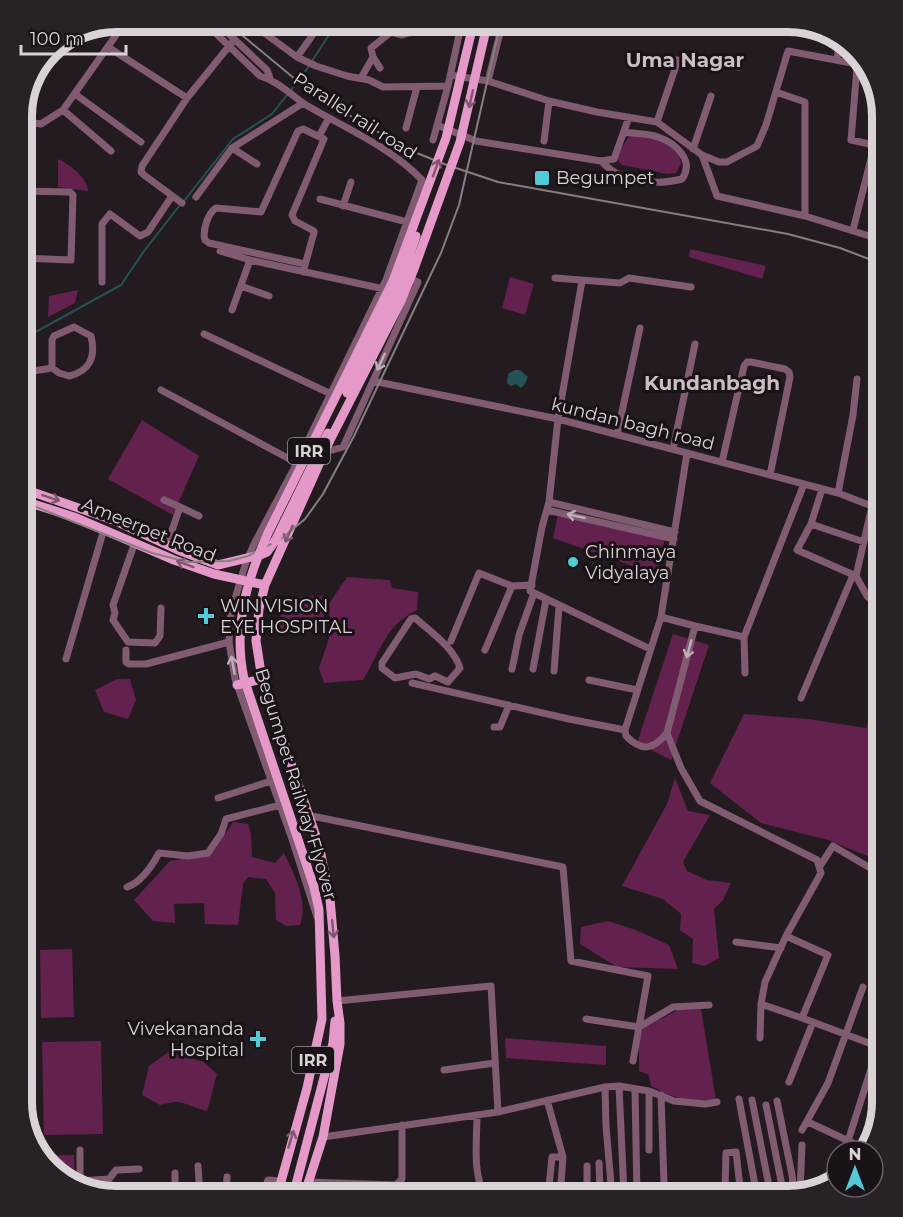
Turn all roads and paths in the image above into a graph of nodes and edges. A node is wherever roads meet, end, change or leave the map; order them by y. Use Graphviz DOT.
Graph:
graph roads {
  1 [pos="118,32"];
  2 [pos="214,32"];
  3 [pos="226,32"];
  4 [pos="263,32"];
  5 [pos="312,32"];
  6 [pos="391,32"];
  7 [pos="391,32"];
  8 [pos="412,32"];
  9 [pos="460,32"];
  10 [pos="471,32"];
  11 [pos="485,32"];
  12 [pos="500,32"];
  13 [pos="790,32"];
  14 [pos="807,34"];
  15 [pos="234,40"];
  16 [pos="108,47"];
  17 [pos="228,47"];
  18 [pos="838,49"];
  19 [pos="639,56"];
  20 [pos="297,57"];
  21 [pos="373,57"];
  22 [pos="678,60"];
  23 [pos="837,60"];
  24 [pos="853,63"];
  25 [pos="739,67"];
  26 [pos="380,68"];
  27 [pos="857,68"];
  28 [pos="450,75"];
  29 [pos="270,78"];
  30 [pos="361,78"];
  31 [pos="488,81"];
  32 [pos="448,86"];
  33 [pos="417,87"];
  34 [pos="776,92"];
  35 [pos="75,94"];
  36 [pos="711,96"];
  37 [pos="187,98"];
  38 [pos="549,101"];
  39 [pos="303,103"];
  40 [pos="63,110"];
  41 [pos="629,117"];
  42 [pos="329,118"];
  43 [pos="657,122"];
  44 [pos="32,123"];
  45 [pos="437,125"];
  46 [pos="406,128"];
  47 [pos="624,132"];
  48 [pos="319,136"];
  49 [pos="433,140"];
  50 [pos="544,141"];
  51 [pos="141,142"];
  52 [pos="872,145"];
  53 [pos="232,148"];
  54 [pos="693,149"];
  55 [pos="111,151"];
  56 [pos="872,153"];
  57 [pos="702,155"];
  58 [pos="601,161"];
  59 [pos="257,164"];
  60 [pos="351,182"];
  61 [pos="32,191"];
  62 [pos="426,195"];
  63 [pos="172,196"];
  64 [pos="196,197"];
  65 [pos="320,199"];
  66 [pos="182,203"];
  67 [pos="343,206"];
  68 [pos="805,216"];
  69 [pos="407,222"];
  70 [pos="853,230"];
  71 [pos="872,237"];
  72 [pos="220,251"];
  73 [pos="275,257"];
  74 [pos="32,258"];
  75 [pos="250,260"];
  76 [pos="276,266"];
  77 [pos="304,268"];
  78 [pos="390,271"];
  79 [pos="555,278"];
  80 [pos="582,281"];
  81 [pos="102,282"];
  82 [pos="241,286"];
  83 [pos="691,287"];
  84 [pos="382,288"];
  85 [pos="269,296"];
  86 [pos="410,299"];
  87 [pos="232,309"];
  88 [pos="640,328"];
  89 [pos="204,334"];
  90 [pos="695,344"];
  91 [pos="52,368"];
  92 [pos="32,371"];
  93 [pos="857,379"];
  94 [pos="373,381"];
  95 [pos="161,390"];
  96 [pos="331,394"];
  97 [pos="558,419"];
  98 [pos="617,435"];
  99 [pos="673,449"];
  100 [pos="325,452"];
  101 [pos="687,453"];
  102 [pos="722,462"];
  103 [pos="297,463"];
  104 [pos="770,475"];
  105 [pos="804,484"];
  106 [pos="822,489"];
  107 [pos="32,492"];
  108 [pos="838,493"];
  109 [pos="164,500"];
  110 [pos="549,502"];
  111 [pos="32,504"];
  112 [pos="872,506"];
  113 [pos="180,507"];
  114 [pos="547,510"];
  115 [pos="199,516"];
  116 [pos="596,517"];
  117 [pos="811,525"];
  118 [pos="105,530"];
  119 [pos="674,535"];
  120 [pos="135,542"];
  121 [pos="864,542"];
  122 [pos="167,545"];
  123 [pos="248,557"];
  124 [pos="855,575"];
  125 [pos="241,579"];
  126 [pos="265,585"];
  127 [pos="512,586"];
  128 [pos="533,589"];
  129 [pos="546,600"];
  130 [pos="872,600"];
  131 [pos="559,607"];
  132 [pos="161,608"];
  133 [pos="661,617"];
  134 [pos="695,626"];
  135 [pos="744,637"];
  136 [pos="452,641"];
  137 [pos="229,642"];
  138 [pos="650,649"];
  139 [pos="126,650"];
  140 [pos="485,650"];
  141 [pos="66,659"];
  142 [pos="512,669"];
  143 [pos="533,669"];
  144 [pos="554,671"];
  145 [pos="745,673"];
  146 [pos="416,674"];
  147 [pos="262,679"];
  148 [pos="589,680"];
  149 [pos="237,685"];
  150 [pos="637,690"];
  151 [pos="801,698"];
  152 [pos="509,705"];
  153 [pos="494,727"];
  154 [pos="625,730"];
  155 [pos="667,733"];
  156 [pos="271,781"];
  157 [pos="218,798"];
  158 [pos="280,805"];
  159 [pos="307,814"];
  160 [pos="820,866"];
  161 [pos="872,869"];
  162 [pos="127,886"];
  163 [pos="318,920"];
  164 [pos="786,936"];
  165 [pos="736,942"];
  166 [pos="781,948"];
  167 [pos="863,987"];
  168 [pos="337,1001"];
  169 [pos="760,1004"];
  170 [pos="709,1005"];
  171 [pos="802,1018"];
  172 [pos="586,1019"];
  173 [pos="813,1022"];
  174 [pos="639,1027"];
  175 [pos="845,1034"];
  176 [pos="760,1038"];
  177 [pos="872,1045"];
  178 [pos="633,1061"];
  179 [pos="495,1063"];
  180 [pos="444,1070"];
  181 [pos="872,1071"];
  182 [pos="789,1082"];
  183 [pos="619,1086"];
  184 [pos="605,1087"];
  185 [pos="635,1090"];
  186 [pos="650,1090"];
  187 [pos="662,1095"];
  188 [pos="739,1099"];
  189 [pos="547,1100"];
  190 [pos="752,1100"];
  191 [pos="777,1101"];
  192 [pos="717,1102"];
  193 [pos="766,1106"];
  194 [pos="498,1112"];
  195 [pos="477,1115"];
  196 [pos="808,1122"];
  197 [pos="402,1125"];
  198 [pos="802,1130"];
  199 [pos="323,1137"];
  200 [pos="844,1139"];
  201 [pos="849,1139"];
  202 [pos="802,1145"];
  203 [pos="80,1150"];
  204 [pos="649,1150"];
  205 [pos="563,1157"];
  206 [pos="599,1163"];
  207 [pos="198,1166"];
  208 [pos="587,1166"];
  209 [pos="139,1169"];
  210 [pos="175,1173"];
  211 [pos="226,1177"];
  212 [pos="80,1178"];
  213 [pos="280,1181"];
  214 [pos="91,1182"];
  215 [pos="308,1182"];
  216 [pos="795,1185"];
  217 [pos="799,1185"];
  218 [pos="175,1186"];
  219 [pos="199,1186"];
  220 [pos="226,1186"];
  221 [pos="266,1186"];
  222 [pos="279,1186"];
  223 [pos="296,1186"];
  224 [pos="307,1186"];
  225 [pos="480,1186"];
  226 [pos="549,1186"];
  227 [pos="561,1186"];
  228 [pos="587,1186"];
  229 [pos="600,1186"];
  230 [pos="610,1186"];
  231 [pos="624,1186"];
  232 [pos="637,1186"];
  233 [pos="663,1186"];
  234 [pos="725,1186"];
  235 [pos="740,1186"];
  236 [pos="755,1186"];
  237 [pos="769,1186"];
  238 [pos="782,1186"];
  1 -- 16 [label="street"];
  2 -- 17 [label="street, Parallel rail road"];
  3 -- 15 [label="street, Parallel rail road"];
  4 -- 20 [label="street"];
  5 -- 20 [label="street"];
  6 -- 21 [label="street"];
  7 -- 8 [label="street"];
  9 -- 28 [label="street"];
  62 -- 10 [label="main road, Begumpet Railway Flyover / IRR, one-way, bridge"];
  11 -- 100 [label="main road, IRR, one-way, bridge"];
  12 -- 31 [label="street"];
  13 -- 14 [label="street"];
  15 -- 17 [label="street"];
  15 -- 29 [label="street, Parallel rail road"];
  16 -- 35 [label="street"];
  16 -- 37 [label="street"];
  17 -- 29 [label="street, Parallel rail road"];
  17 -- 37 [label="street"];
  18 -- 23 [label="street"];
  19 -- 22 [label="street"];
  20 -- 30 [label="street"];
  21 -- 26 [label="street"];
  21 -- 30 [label="street"];
  22 -- 25 [label="street"];
  22 -- 43 [label="street"];
  23 -- 24 [label="street"];
  23 -- 34 [label="street"];
  27 -- 52 [label="street"];
  28 -- 31 [label="street"];
  28 -- 32 [label="street"];
  29 -- 39 [label="street, Parallel rail road"];
  30 -- 33 [label="street"];
  31 -- 38 [label="street"];
  32 -- 33 [label="street"];
  32 -- 45 [label="street"];
  33 -- 46 [label="street"];
  34 -- 57 [label="street"];
  34 -- 68 [label="street"];
  35 -- 40 [label="street"];
  35 -- 51 [label="street"];
  36 -- 54 [label="street"];
  37 -- 63 [label="street"];
  38 -- 41 [label="street"];
  38 -- 50 [label="street"];
  39 -- 42 [label="street, Parallel rail road"];
  39 -- 53 [label="street"];
  40 -- 44 [label="street"];
  40 -- 55 [label="street"];
  41 -- 43 [label="street"];
  41 -- 47 [label="street"];
  42 -- 48 [label="street"];
  42 -- 69 [label="street, Parallel rail road"];
  43 -- 54 [label="street"];
  45 -- 49 [label="street"];
  45 -- 58 [label="street"];
  47 -- 58 [label="street"];
  47 -- 58 [label="street"];
  48 -- 73 [label="street"];
  48 -- 77 [label="street"];
  53 -- 59 [label="street"];
  53 -- 64 [label="street"];
  54 -- 57 [label="street"];
  56 -- 70 [label="street"];
  57 -- 68 [label="street"];
  60 -- 67 [label="street"];
  61 -- 74 [label="street"];
  62 -- 123 [label="main road, IRR, bridge"];
  62 -- 163 [label="main road, Begumpet Railway Flyover / IRR, bridge"];
  63 -- 66 [label="street"];
  63 -- 81 [label="street"];
  65 -- 67 [label="street"];
  67 -- 69 [label="street"];
  68 -- 70 [label="street"];
  69 -- 78 [label="street"];
  70 -- 71 [label="street"];
  72 -- 75 [label="street"];
  73 -- 76 [label="street"];
  73 -- 77 [label="street"];
  75 -- 76 [label="street"];
  75 -- 82 [label="street"];
  76 -- 77 [label="street"];
  77 -- 84 [label="street"];
  78 -- 84 [label="street"];
  78 -- 86 [label="street"];
  79 -- 80 [label="street"];
  80 -- 83 [label="street"];
  80 -- 97 [label="street"];
  82 -- 85 [label="street"];
  82 -- 87 [label="street"];
  84 -- 86 [label="street"];
  84 -- 96 [label="street"];
  86 -- 94 [label="street, one-way"];
  88 -- 98 [label="street"];
  89 -- 96 [label="street"];
  90 -- 99 [label="street"];
  91 -- 91 [label="street"];
  91 -- 92 [label="street"];
  93 -- 108 [label="street"];
  94 -- 97 [label="street, kundan bagh road"];
  94 -- 100 [label="street"];
  95 -- 103 [label="street"];
  96 -- 103 [label="street"];
  97 -- 98 [label="street, kundan bagh road"];
  97 -- 110 [label="street"];
  98 -- 99 [label="street, kundan bagh road"];
  99 -- 101 [label="street, kundan bagh road"];
  100 -- 126 [label="main road, IRR, one-way"];
  101 -- 102 [label="street, kundan bagh road"];
  101 -- 119 [label="street"];
  102 -- 104 [label="street, kundan bagh road"];
  102 -- 104 [label="street"];
  103 -- 123 [label="street"];
  104 -- 105 [label="street, kundan bagh road"];
  105 -- 106 [label="street, kundan bagh road"];
  105 -- 135 [label="street"];
  106 -- 108 [label="street, kundan bagh road"];
  106 -- 117 [label="street"];
  107 -- 122 [label="main road, Ameerpet Road, one-way"];
  108 -- 112 [label="street, kundan bagh road"];
  109 -- 113 [label="street"];
  110 -- 114 [label="street"];
  110 -- 116 [label="street"];
  111 -- 118 [label="main road, Ameerpet Road"];
  112 -- 121 [label="street"];
  113 -- 115 [label="street"];
  113 -- 122 [label="street"];
  116 -- 114 [label="street, one-way"];
  114 -- 128 [label="street"];
  116 -- 119 [label="street"];
  117 -- 121 [label="street"];
  117 -- 124 [label="street"];
  118 -- 120 [label="main road, Ameerpet Road"];
  118 -- 141 [label="street"];
  119 -- 133 [label="street"];
  125 -- 120 [label="main road, Ameerpet Road, one-way"];
  120 -- 132 [label="street"];
  121 -- 124 [label="street"];
  122 -- 123 [label="main road, Ameerpet Road"];
  123 -- 125 [label="street"];
  124 -- 130 [label="street"];
  124 -- 151 [label="street"];
  125 -- 126 [label="main road, Ameerpet Road"];
  125 -- 137 [label="street, IRR"];
  126 -- 147 [label="main road, IRR"];
  127 -- 128 [label="street"];
  127 -- 136 [label="street"];
  127 -- 140 [label="street"];
  128 -- 129 [label="street"];
  128 -- 142 [label="street"];
  129 -- 131 [label="street"];
  129 -- 143 [label="street"];
  131 -- 138 [label="street"];
  131 -- 144 [label="street"];
  133 -- 134 [label="street"];
  133 -- 138 [label="street"];
  134 -- 135 [label="street"];
  134 -- 155 [label="street, one-way"];
  135 -- 145 [label="street"];
  137 -- 139 [label="street"];
  149 -- 137 [label="street, IRR, one-way"];
  138 -- 150 [label="street"];
  146 -- 146 [label="street"];
  146 -- 152 [label="street"];
  147 -- 149 [label="main road"];
  147 -- 159 [label="main road, IRR"];
  148 -- 150 [label="street"];
  149 -- 156 [label="street, IRR"];
  150 -- 154 [label="street"];
  152 -- 153 [label="street"];
  152 -- 154 [label="street"];
  154 -- 155 [label="street"];
  155 -- 160 [label="street"];
  156 -- 157 [label="street"];
  156 -- 158 [label="street, IRR"];
  158 -- 162 [label="street"];
  158 -- 163 [label="street, IRR"];
  159 -- 168 [label="main road, IRR, one-way"];
  159 -- 174 [label="street"];
  160 -- 161 [label="street"];
  160 -- 164 [label="street"];
  213 -- 163 [label="main road, IRR, one-way"];
  164 -- 166 [label="street"];
  164 -- 171 [label="street"];
  165 -- 166 [label="street"];
  166 -- 169 [label="street"];
  167 -- 175 [label="street"];
  168 -- 179 [label="street"];
  168 -- 199 [label="main road, IRR"];
  168 -- 223 [label="main road, IRR"];
  169 -- 171 [label="street"];
  169 -- 176 [label="street"];
  170 -- 174 [label="street"];
  171 -- 173 [label="street"];
  172 -- 174 [label="street"];
  173 -- 175 [label="street"];
  173 -- 182 [label="street"];
  174 -- 178 [label="street"];
  175 -- 177 [label="street"];
  175 -- 196 [label="street"];
  179 -- 180 [label="street"];
  179 -- 194 [label="street"];
  181 -- 201 [label="street"];
  183 -- 184 [label="street"];
  183 -- 185 [label="street"];
  183 -- 231 [label="street"];
  184 -- 189 [label="street"];
  184 -- 230 [label="street"];
  185 -- 186 [label="street"];
  185 -- 232 [label="street"];
  186 -- 187 [label="street"];
  186 -- 204 [label="street"];
  187 -- 192 [label="street"];
  187 -- 233 [label="street"];
  188 -- 236 [label="street"];
  189 -- 194 [label="street"];
  189 -- 205 [label="street"];
  190 -- 237 [label="street"];
  191 -- 216 [label="street"];
  193 -- 238 [label="street"];
  194 -- 195 [label="street"];
  195 -- 197 [label="street"];
  195 -- 225 [label="street"];
  196 -- 198 [label="street"];
  196 -- 200 [label="street"];
  197 -- 199 [label="street"];
  197 -- 215 [label="street"];
  199 -- 215 [label="main road, IRR"];
  202 -- 217 [label="street"];
  203 -- 212 [label="street"];
  205 -- 226 [label="street"];
  205 -- 227 [label="street"];
  206 -- 229 [label="street"];
  207 -- 219 [label="street"];
  208 -- 228 [label="street"];
  209 -- 214 [label="street"];
  210 -- 218 [label="street"];
  211 -- 220 [label="street"];
  213 -- 221 [label="street"];
  213 -- 222 [label="main road, IRR"];
  215 -- 224 [label="main road, IRR"];
  234 -- 235 [label="street"];
}
